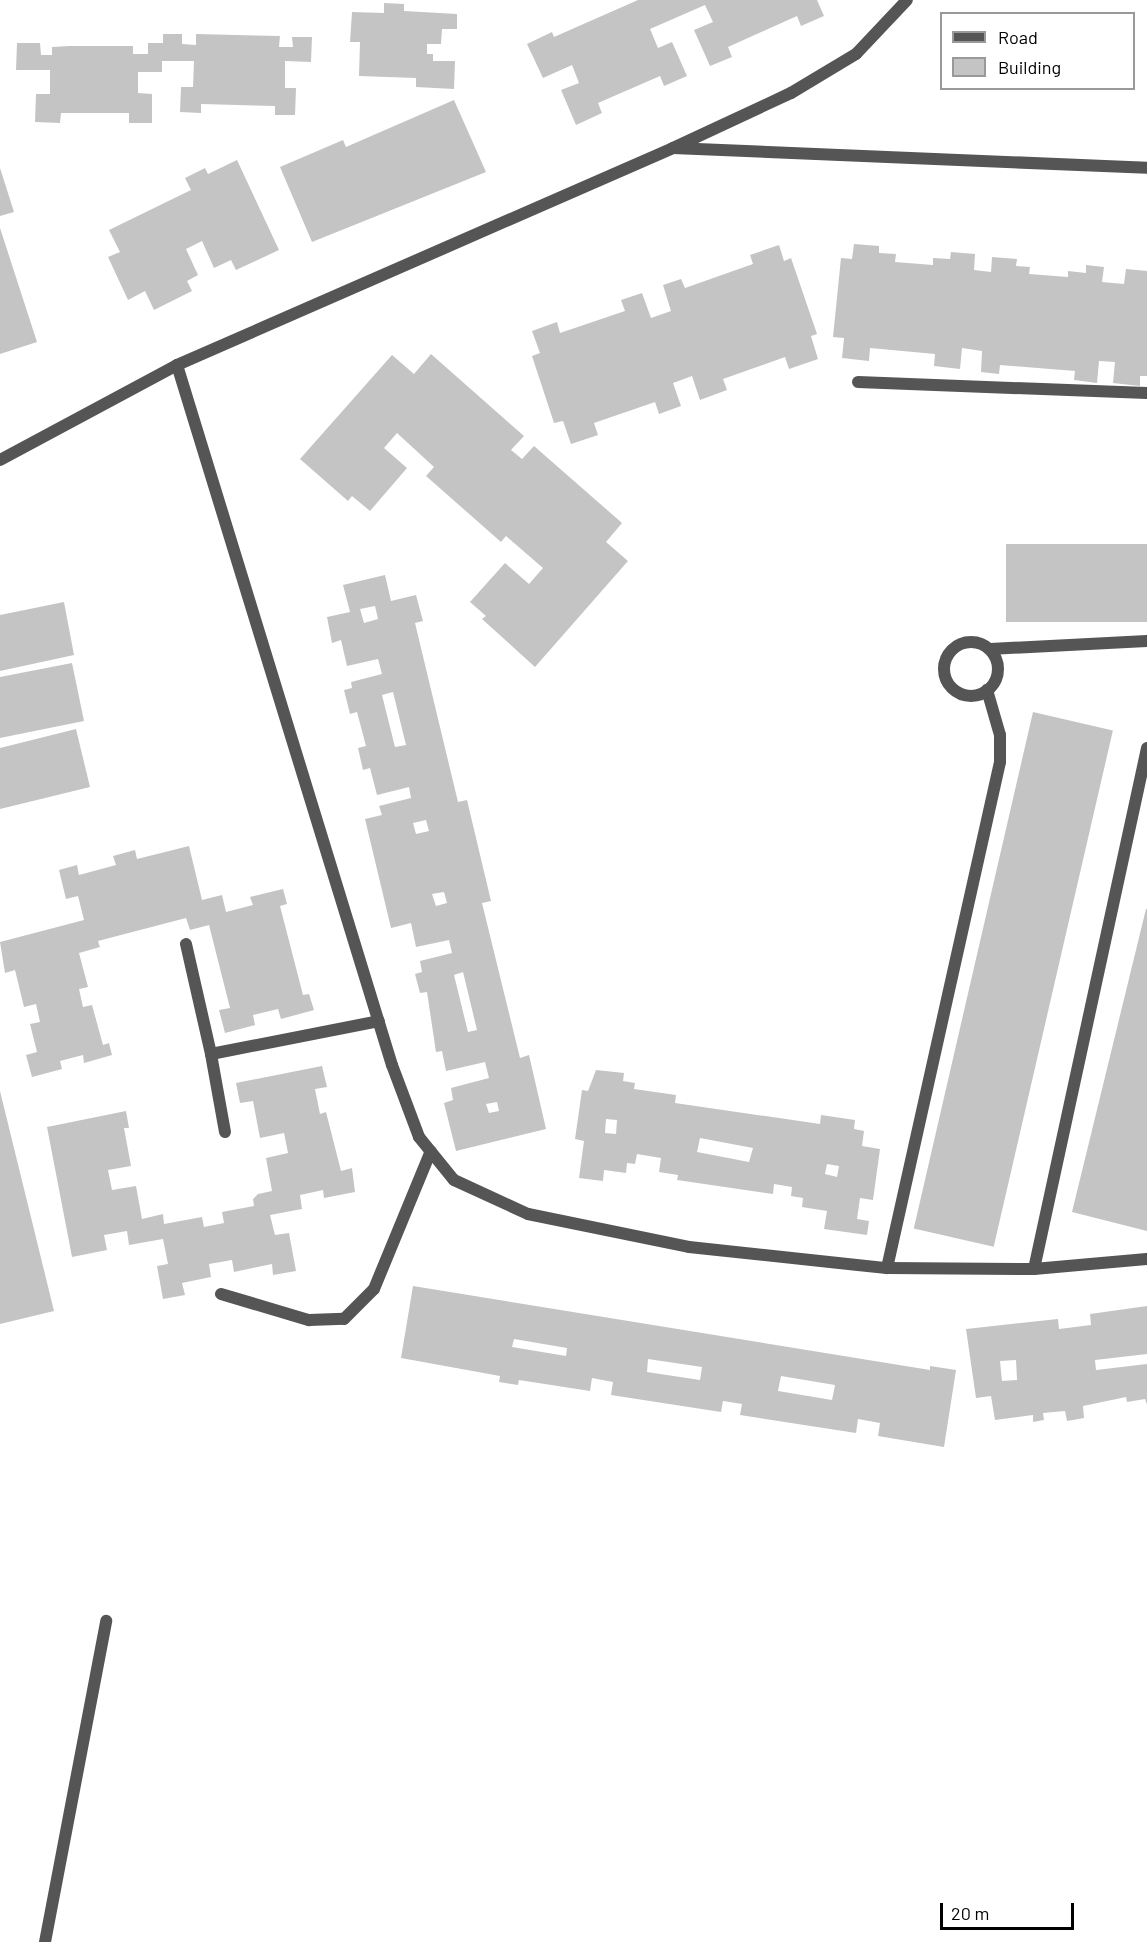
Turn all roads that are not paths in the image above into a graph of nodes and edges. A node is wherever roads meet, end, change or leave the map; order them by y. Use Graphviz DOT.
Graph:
graph roads {
  1 [pos="907,0"];
  2 [pos="673,148"];
  3 [pos="1147,168"];
  4 [pos="177,365"];
  5 [pos="858,382"];
  6 [pos="1147,393"];
  7 [pos="0,460"];
  8 [pos="1147,641"];
  9 [pos="990,649"];
  10 [pos="987,690"];
  11 [pos="1147,748"];
  12 [pos="186,944"];
  13 [pos="379,1021"];
  14 [pos="211,1054"];
  15 [pos="225,1132"];
  16 [pos="431,1151"];
  17 [pos="1147,1259"];
  18 [pos="887,1268"];
  19 [pos="1034,1269"];
  20 [pos="221,1294"];
  21 [pos="106,1621"];
  22 [pos="45,1942"];
  1 -- 2 [label="street"];
  2 -- 3 [label="street"];
  2 -- 4 [label="street"];
  4 -- 7 [label="street"];
  4 -- 13 [label="street"];
  5 -- 6 [label="street"];
  8 -- 9 [label="street"];
  9 -- 10 [label="street"];
  9 -- 10 [label="street"];
  10 -- 18 [label="street"];
  11 -- 19 [label="street"];
  12 -- 14 [label="street"];
  13 -- 14 [label="street"];
  13 -- 16 [label="street"];
  14 -- 15 [label="street"];
  16 -- 18 [label="street"];
  16 -- 20 [label="street"];
  17 -- 19 [label="street"];
  18 -- 19 [label="street"];
  21 -- 22 [label="street"];
}
